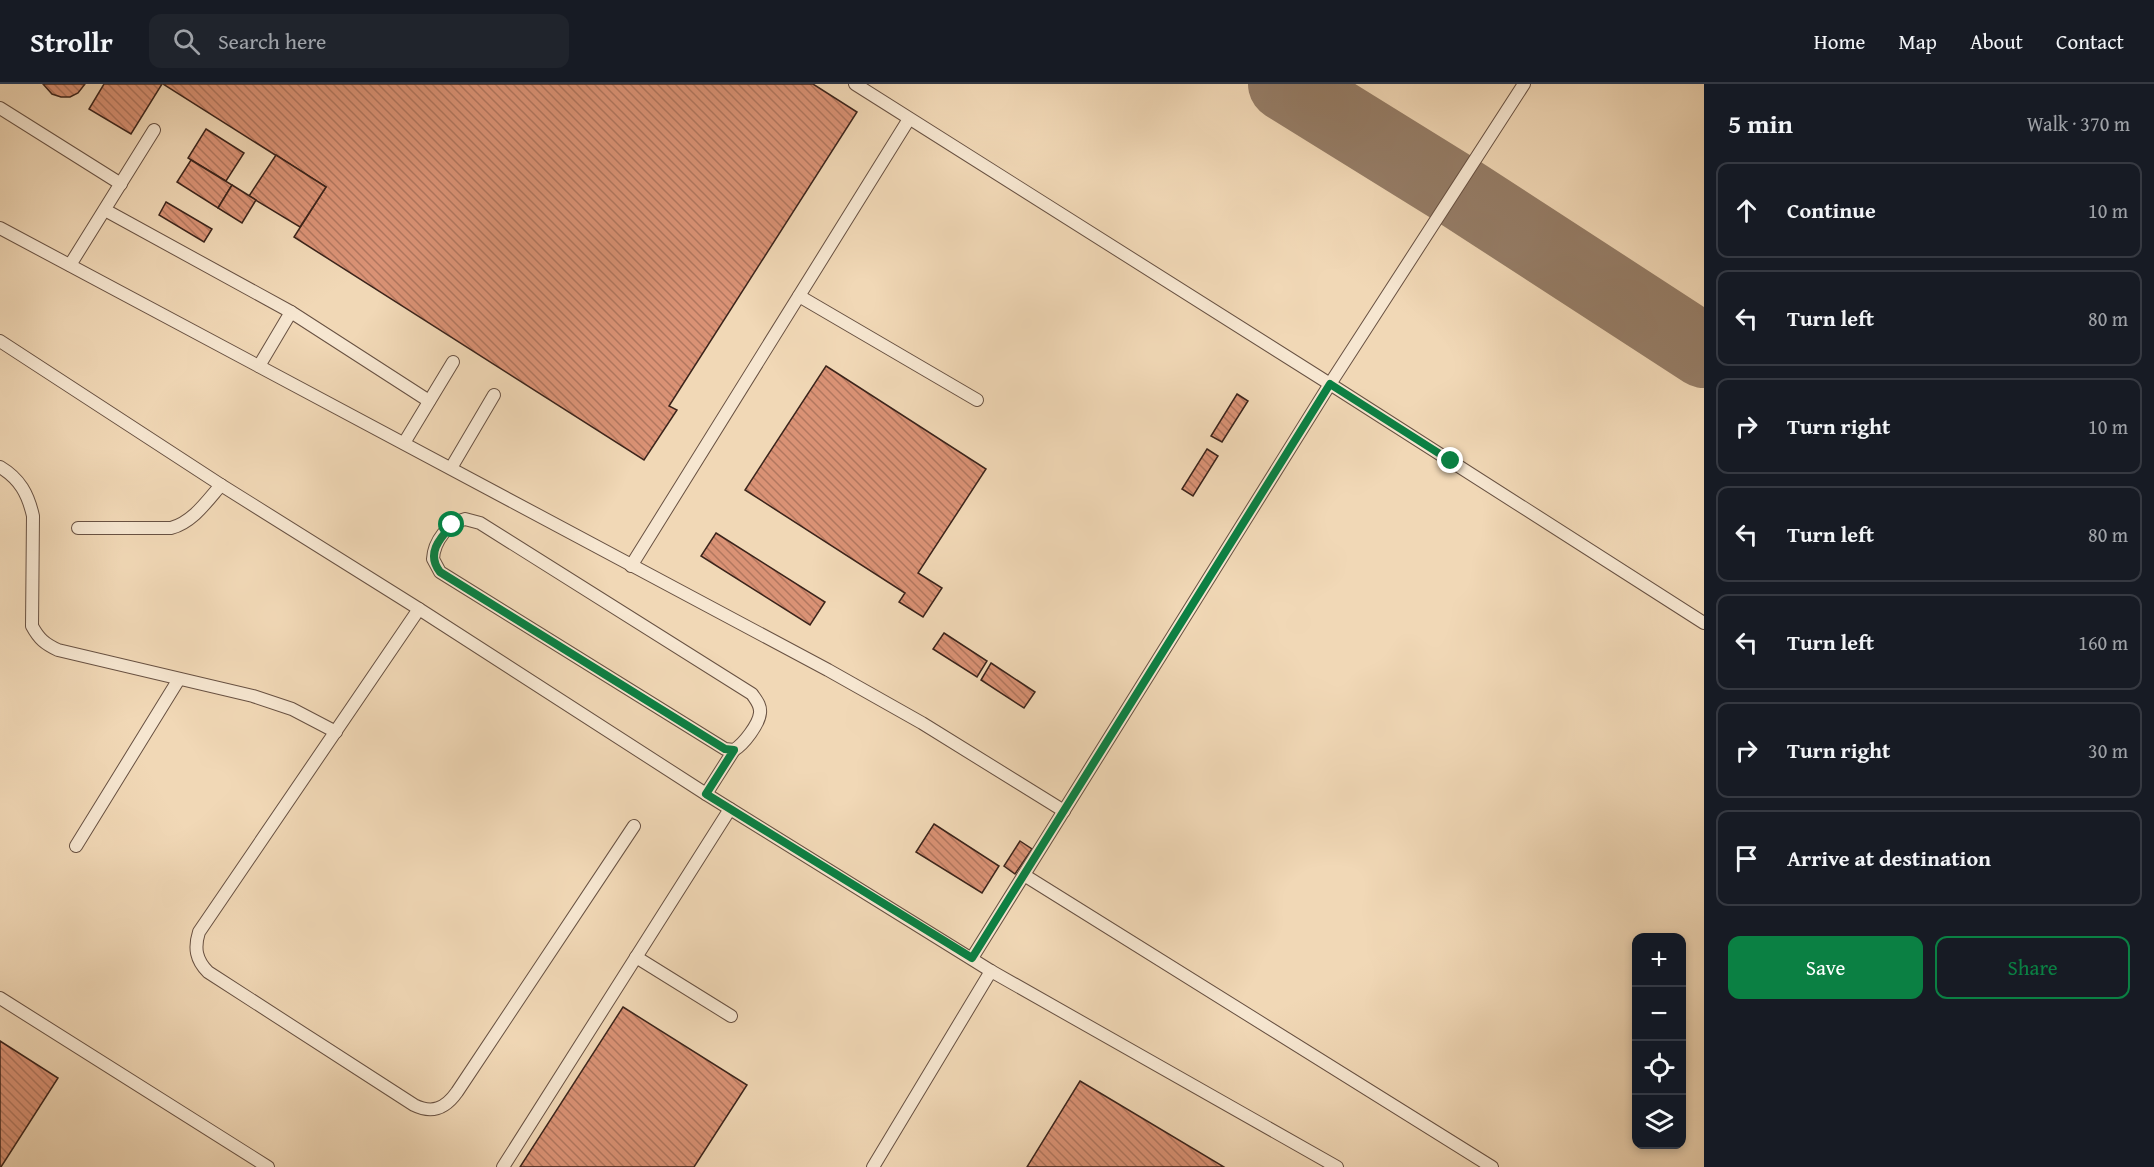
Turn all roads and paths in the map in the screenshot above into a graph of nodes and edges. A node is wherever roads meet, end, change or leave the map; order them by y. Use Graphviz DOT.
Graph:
graph roads {
  1 [pos="855,84"];
  2 [pos="1524,84"];
  3 [pos="0,108"];
  4 [pos="909,119"];
  5 [pos="154,130"];
  6 [pos="121,184"];
  7 [pos="105,210"];
  8 [pos="0,228"];
  9 [pos="70,265"];
  10 [pos="799,296"];
  11 [pos="291,312"];
  12 [pos="0,341"];
  13 [pos="453,362"];
  14 [pos="259,366"];
  15 [pos="1330,384"];
  16 [pos="494,395"];
  17 [pos="977,400"];
  18 [pos="429,401"];
  19 [pos="404,443"];
  20 [pos="0,467"];
  21 [pos="451,468"];
  22 [pos="221,485"];
  23 [pos="78,528"];
  24 [pos="631,566"];
  25 [pos="418,609"];
  26 [pos="1704,623"];
  27 [pos="179,679"];
  28 [pos="336,732"];
  29 [pos="734,750"];
  30 [pos="706,794"];
  31 [pos="730,809"];
  32 [pos="1064,811"];
  33 [pos="634,826"];
  34 [pos="76,846"];
  35 [pos="1024,875"];
  36 [pos="636,957"];
  37 [pos="972,958"];
  38 [pos="991,971"];
  39 [pos="0,998"];
  40 [pos="731,1016"];
  41 [pos="268,1167"];
  42 [pos="503,1167"];
  43 [pos="873,1167"];
  44 [pos="1337,1167"];
  45 [pos="1492,1167"];
  1 -- 4 [label="lane"];
  2 -- 15 [label="lane"];
  3 -- 6 [label="lane"];
  4 -- 10 [label="lane"];
  4 -- 15 [label="lane"];
  5 -- 6 [label="lane"];
  6 -- 7 [label="lane"];
  7 -- 9 [label="lane"];
  7 -- 11 [label="lane"];
  8 -- 9 [label="lane"];
  9 -- 14 [label="lane"];
  10 -- 17 [label="lane"];
  10 -- 24 [label="lane"];
  11 -- 14 [label="lane"];
  11 -- 18 [label="lane"];
  12 -- 22 [label="lane"];
  13 -- 18 [label="lane"];
  14 -- 19 [label="lane"];
  15 -- 26 [label="lane"];
  15 -- 32 [label="lane"];
  16 -- 21 [label="lane"];
  18 -- 19 [label="lane"];
  19 -- 21 [label="lane"];
  20 -- 27 [label="lane"];
  21 -- 24 [label="lane"];
  22 -- 23 [label="lane"];
  22 -- 25 [label="lane"];
  24 -- 32 [label="lane"];
  25 -- 28 [label="lane"];
  25 -- 30 [label="lane"];
  27 -- 28 [label="lane"];
  27 -- 34 [label="lane"];
  28 -- 33 [label="lane"];
  29 -- 29 [label="lane"];
  29 -- 30 [label="lane"];
  30 -- 31 [label="lane"];
  31 -- 36 [label="lane"];
  31 -- 37 [label="lane"];
  32 -- 35 [label="lane"];
  35 -- 37 [label="lane"];
  35 -- 45 [label="lane"];
  36 -- 40 [label="lane"];
  36 -- 42 [label="lane"];
  37 -- 38 [label="lane"];
  38 -- 43 [label="lane"];
  38 -- 44 [label="lane"];
  39 -- 41 [label="lane"];
}
